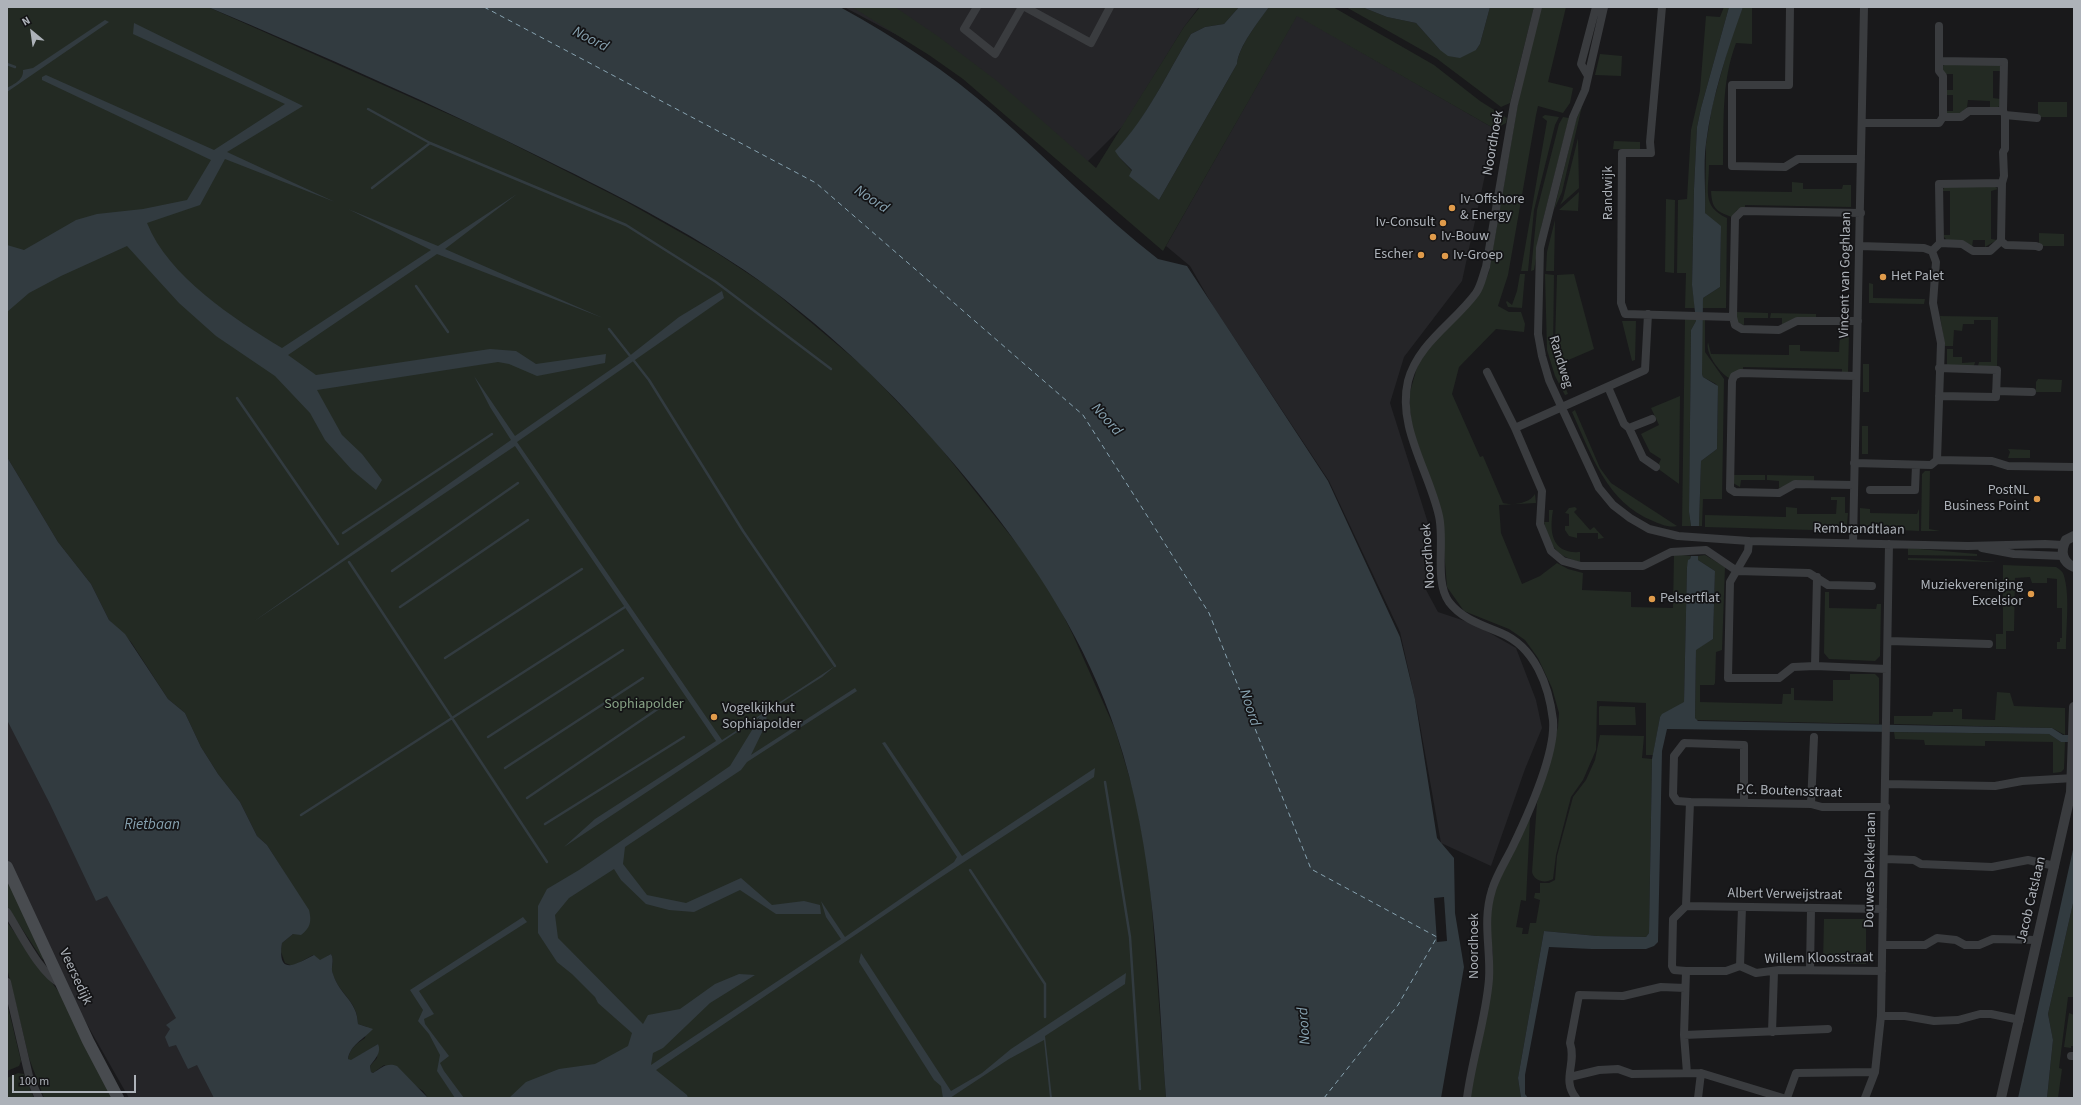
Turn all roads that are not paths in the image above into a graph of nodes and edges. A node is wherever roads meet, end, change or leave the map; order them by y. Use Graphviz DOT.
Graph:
graph roads {
  1 [pos="977,7"];
  2 [pos="1022,7"];
  3 [pos="1025,7"];
  4 [pos="1110,7"];
  5 [pos="1538,7"];
  6 [pos="1596,7"];
  7 [pos="1604,7"];
  8 [pos="1662,7"];
  9 [pos="1790,7"];
  10 [pos="1864,7"];
  11 [pos="1938,26"];
  12 [pos="1939,60"];
  13 [pos="1588,76"];
  14 [pos="2004,113"];
  15 [pos="1943,117"];
  16 [pos="2037,118"];
  17 [pos="1862,123"];
  18 [pos="1861,159"];
  19 [pos="2002,183"];
  20 [pos="1860,213"];
  21 [pos="2001,241"];
  22 [pos="1940,243"];
  23 [pos="1860,246"];
  24 [pos="2039,248"];
  25 [pos="1932,251"];
  26 [pos="1648,314"];
  27 [pos="1733,317"];
  28 [pos="1858,321"];
  29 [pos="1939,368"];
  30 [pos="1487,372"];
  31 [pos="1856,376"];
  32 [pos="1608,386"];
  33 [pos="1996,392"];
  34 [pos="2032,392"];
  35 [pos="1939,396"];
  36 [pos="1561,406"];
  37 [pos="1652,419"];
  38 [pos="1515,428"];
  39 [pos="1629,428"];
  40 [pos="1937,460"];
  41 [pos="1854,463"];
  42 [pos="1916,465"];
  43 [pos="1656,467"];
  44 [pos="2074,467"];
  45 [pos="1854,485"];
  46 [pos="1870,490"];
  47 [pos="2074,536"];
  48 [pos="1749,541"];
  49 [pos="1853,543"];
  50 [pos="1889,544"];
  51 [pos="2063,545"];
  52 [pos="1968,546"];
  53 [pos="2063,556"];
  54 [pos="2074,567"];
  55 [pos="1737,571"];
  56 [pos="1817,578"];
  57 [pos="1872,586"];
  58 [pos="1889,641"];
  59 [pos="1989,644"];
  60 [pos="1815,666"];
  61 [pos="1887,669"];
  62 [pos="2074,707"];
  63 [pos="2074,733"];
  64 [pos="1814,737"];
  65 [pos="2073,745"];
  66 [pos="2073,777"];
  67 [pos="1886,784"];
  68 [pos="1690,802"];
  69 [pos="1744,803"];
  70 [pos="1811,804"];
  71 [pos="1886,807"];
  72 [pos="1885,859"];
  73 [pos="2055,866"];
  74 [pos="7,867"];
  75 [pos="1686,906"];
  76 [pos="1742,907"];
  77 [pos="1810,909"];
  78 [pos="1883,909"];
  79 [pos="7,912"];
  80 [pos="2037,940"];
  81 [pos="1883,945"];
  82 [pos="1740,966"];
  83 [pos="1810,970"];
  84 [pos="1686,971"];
  85 [pos="1882,971"];
  86 [pos="1774,972"];
  87 [pos="7,982"];
  88 [pos="62,984"];
  89 [pos="1685,988"];
  90 [pos="1881,1016"];
  91 [pos="2020,1020"];
  92 [pos="1828,1029"];
  93 [pos="1772,1032"];
  94 [pos="1684,1036"];
  95 [pos="1875,1072"];
  96 [pos="1687,1073"];
  97 [pos="1701,1073"];
  98 [pos="1570,1077"];
  99 [pos="1765,1095"];
  100 [pos="39,1098"];
  101 [pos="118,1098"];
  102 [pos="1467,1098"];
  103 [pos="1576,1098"];
  104 [pos="1698,1098"];
  105 [pos="1783,1098"];
  106 [pos="1787,1098"];
  107 [pos="1865,1098"];
  108 [pos="2001,1098"];
  1 -- 2 [label="street"];
  3 -- 4 [label="street"];
  5 -- 102 [label="street, Noordhoek"];
  6 -- 13 [label="street"];
  7 -- 13 [label="street, Randweg"];
  8 -- 26 [label="street, Randwijk"];
  9 -- 18 [label="street"];
  10 -- 17 [label="street, Vincent van Goghlaan"];
  11 -- 12 [label="street"];
  12 -- 14 [label="street"];
  12 -- 15 [label="street"];
  13 -- 36 [label="street, Randweg"];
  14 -- 15 [label="street"];
  14 -- 16 [label="street"];
  14 -- 19 [label="street"];
  15 -- 17 [label="street"];
  17 -- 18 [label="street, Vincent van Goghlaan"];
  18 -- 20 [label="street, Vincent van Goghlaan"];
  19 -- 21 [label="street"];
  19 -- 22 [label="street"];
  20 -- 23 [label="street, Vincent van Goghlaan"];
  20 -- 27 [label="street"];
  21 -- 22 [label="street"];
  21 -- 24 [label="street"];
  22 -- 25 [label="street"];
  23 -- 25 [label="street"];
  23 -- 28 [label="street, Vincent van Goghlaan"];
  25 -- 29 [label="street"];
  26 -- 27 [label="street, Randwijk"];
  26 -- 32 [label="street"];
  27 -- 28 [label="street"];
  28 -- 31 [label="street, Vincent van Goghlaan"];
  29 -- 33 [label="street"];
  29 -- 35 [label="street"];
  30 -- 38 [label="street"];
  31 -- 41 [label="street, Vincent van Goghlaan"];
  31 -- 45 [label="street"];
  32 -- 36 [label="street"];
  32 -- 39 [label="street"];
  33 -- 34 [label="street"];
  33 -- 35 [label="street"];
  35 -- 40 [label="street"];
  36 -- 38 [label="street"];
  36 -- 48 [label="street, Randweg"];
  37 -- 39 [label="street"];
  38 -- 55 [label="street"];
  39 -- 43 [label="street"];
  40 -- 42 [label="street"];
  40 -- 44 [label="street"];
  41 -- 42 [label="street"];
  41 -- 45 [label="street, Vincent van Goghlaan"];
  42 -- 46 [label="street"];
  45 -- 49 [label="street, Vincent van Goghlaan"];
  47 -- 51 [label="street"];
  48 -- 49 [label="street, Rembrandtlaan"];
  48 -- 55 [label="street"];
  49 -- 50 [label="street, Rembrandtlaan"];
  50 -- 52 [label="street, Rembrandtlaan"];
  50 -- 58 [label="street, Douwes Dekkerlaan"];
  51 -- 52 [label="street, Rembrandtlaan"];
  51 -- 53 [label="street"];
  52 -- 53 [label="street, Rembrandtlaan"];
  53 -- 54 [label="street"];
  55 -- 56 [label="street"];
  55 -- 60 [label="street"];
  56 -- 57 [label="street"];
  56 -- 60 [label="street"];
  58 -- 59 [label="street"];
  58 -- 61 [label="street, Douwes Dekkerlaan"];
  60 -- 61 [label="street"];
  61 -- 67 [label="street, Douwes Dekkerlaan"];
  62 -- 63 [label="street, Jacob Catslaan"];
  63 -- 65 [label="street, Jacob Catslaan"];
  64 -- 70 [label="street"];
  65 -- 66 [label="street, Jacob Catslaan"];
  66 -- 67 [label="street"];
  66 -- 73 [label="street, Jacob Catslaan"];
  67 -- 71 [label="street, Douwes Dekkerlaan"];
  68 -- 69 [label="street, P.C. Boutensstraat"];
  68 -- 69 [label="street"];
  68 -- 75 [label="street"];
  69 -- 70 [label="street, P.C. Boutensstraat"];
  70 -- 71 [label="street, P.C. Boutensstraat"];
  71 -- 72 [label="street, Douwes Dekkerlaan"];
  72 -- 73 [label="street"];
  72 -- 78 [label="street, Douwes Dekkerlaan"];
  73 -- 80 [label="street, Jacob Catslaan"];
  74 -- 88 [label="main road, Veersedijk"];
  75 -- 76 [label="street, Albert Verweijstraat"];
  75 -- 84 [label="street"];
  76 -- 77 [label="street, Albert Verweijstraat"];
  76 -- 82 [label="street"];
  77 -- 78 [label="street, Albert Verweijstraat"];
  77 -- 83 [label="street"];
  78 -- 81 [label="street, Douwes Dekkerlaan"];
  79 -- 88 [label="street"];
  80 -- 81 [label="street"];
  80 -- 91 [label="street, Jacob Catslaan"];
  81 -- 85 [label="street, Douwes Dekkerlaan"];
  82 -- 84 [label="street"];
  82 -- 86 [label="street, Willem Kloosstraat"];
  83 -- 85 [label="street, Willem Kloosstraat"];
  83 -- 86 [label="street, Willem Kloosstraat"];
  84 -- 89 [label="street"];
  85 -- 90 [label="street, Douwes Dekkerlaan"];
  86 -- 93 [label="street"];
  87 -- 100 [label="street"];
  88 -- 101 [label="main road, Veersedijk"];
  89 -- 94 [label="street"];
  89 -- 98 [label="street"];
  90 -- 91 [label="street"];
  90 -- 95 [label="street, Douwes Dekkerlaan"];
  91 -- 108 [label="street, Jacob Catslaan"];
  92 -- 93 [label="street"];
  93 -- 94 [label="street"];
  94 -- 96 [label="street"];
  95 -- 106 [label="street"];
  95 -- 107 [label="street, Douwes Dekkerlaan"];
  96 -- 97 [label="street"];
  96 -- 98 [label="street"];
  97 -- 99 [label="street"];
  97 -- 104 [label="street"];
  98 -- 103 [label="street"];
  99 -- 105 [label="street"];
}
